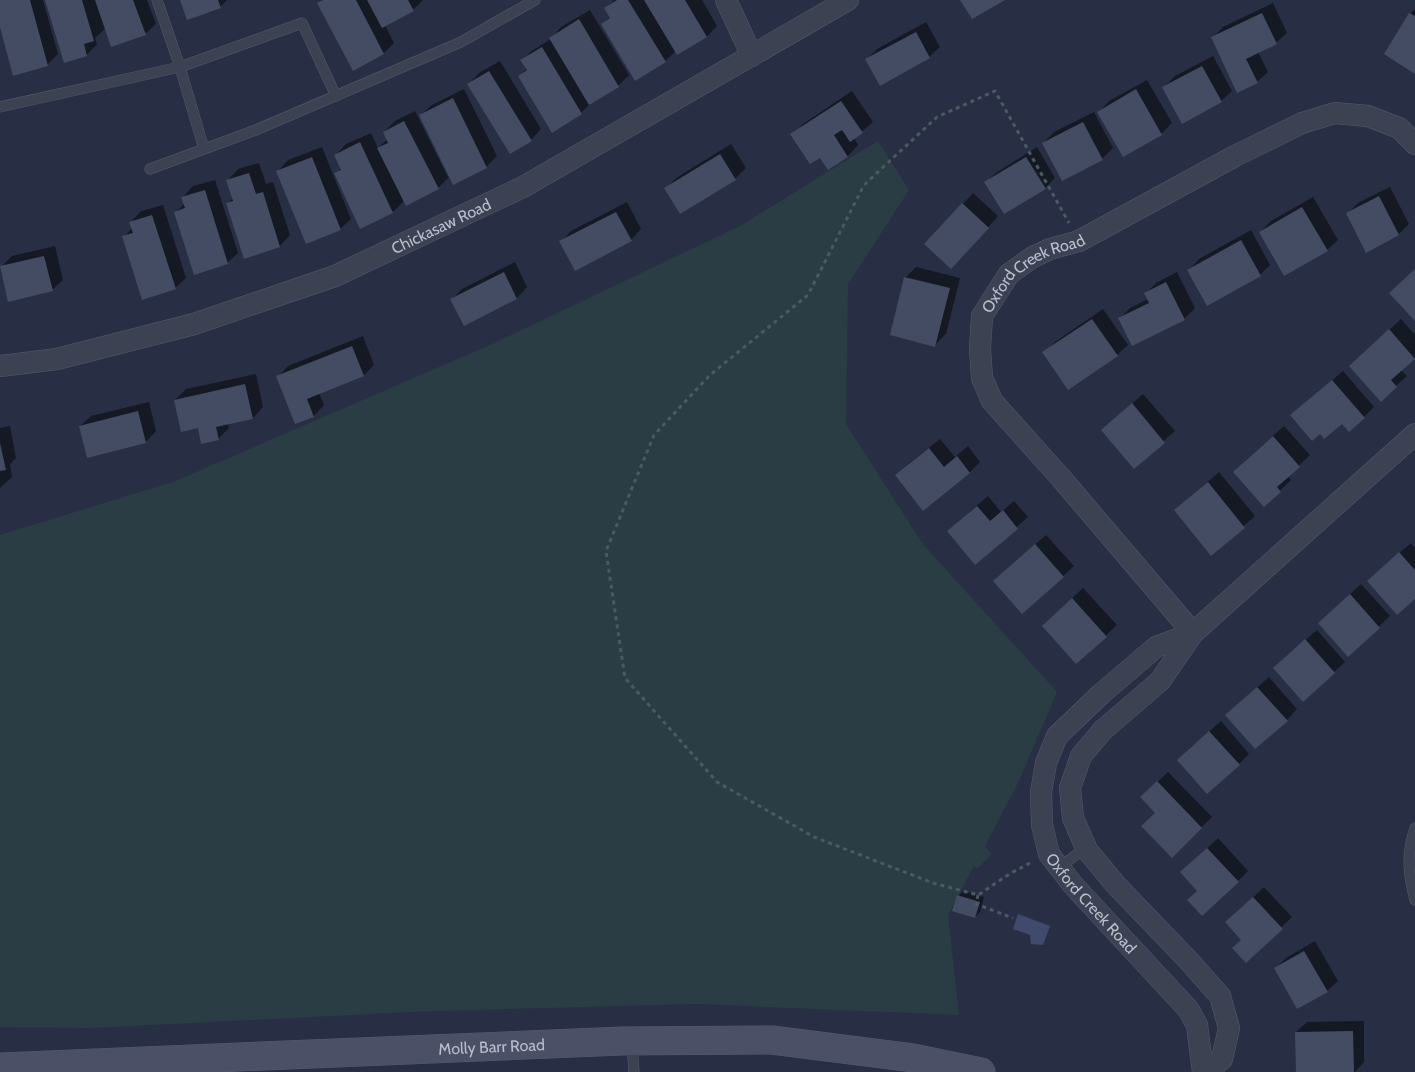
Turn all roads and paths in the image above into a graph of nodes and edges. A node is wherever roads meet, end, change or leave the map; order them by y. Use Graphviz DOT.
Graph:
graph roads {
  1 [pos="158,0"];
  2 [pos="535,0"];
  3 [pos="726,0"];
  4 [pos="848,0"];
  5 [pos="752,56"];
  6 [pos="180,66"];
  7 [pos="336,96"];
  8 [pos="0,107"];
  9 [pos="1415,144"];
  10 [pos="204,149"];
  11 [pos="150,169"];
  12 [pos="1079,241"];
  13 [pos="0,366"];
  14 [pos="1415,434"];
  15 [pos="1193,633"];
  16 [pos="1415,828"];
  17 [pos="1086,848"];
  18 [pos="1054,861"];
  19 [pos="978,894"];
  20 [pos="1415,900"];
  21 [pos="1013,918"];
  22 [pos="632,1040"];
  23 [pos="0,1067"];
  24 [pos="634,1072"];
  25 [pos="981,1072"];
  26 [pos="1203,1072"];
  27 [pos="1207,1072"];
  1 -- 6 [label="lane"];
  2 -- 7 [label="lane"];
  3 -- 5 [label="street"];
  4 -- 5 [label="street, Chickasaw Road"];
  5 -- 13 [label="street, Chickasaw Road"];
  6 -- 7 [label="lane"];
  6 -- 8 [label="lane"];
  6 -- 10 [label="lane"];
  7 -- 10 [label="lane"];
  9 -- 12 [label="street, Oxford Creek Road"];
  10 -- 11 [label="lane"];
  12 -- 15 [label="street, Oxford Creek Road"];
  12 -- 19 [label="path"];
  14 -- 15 [label="street, Oxford Creek Road"];
  15 -- 17 [label="street, Oxford Creek Road"];
  15 -- 18 [label="street, Oxford Creek Road"];
  16 -- 20 [label="lane"];
  17 -- 18 [label="lane"];
  17 -- 27 [label="street, Oxford Creek Road"];
  18 -- 19 [label="path"];
  18 -- 26 [label="street, Oxford Creek Road"];
  19 -- 21 [label="path"];
  22 -- 23 [label="main road, Molly Barr Road"];
  22 -- 24 [label="lane"];
  22 -- 25 [label="main road, Molly Barr Road"];
}
